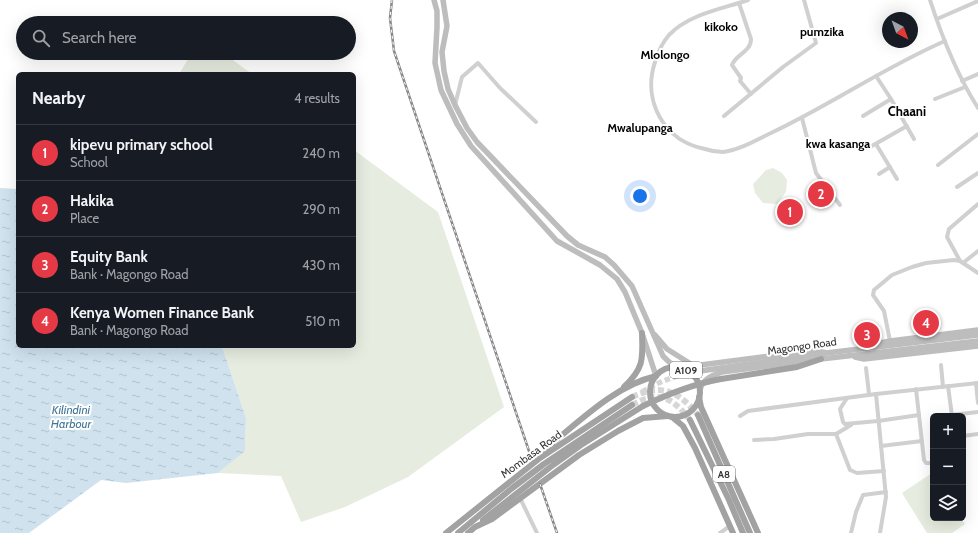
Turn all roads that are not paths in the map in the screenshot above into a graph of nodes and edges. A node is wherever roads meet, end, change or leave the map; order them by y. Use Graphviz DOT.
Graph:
graph roads {
  1 [pos="434,0"];
  2 [pos="443,0"];
  3 [pos="748,0"];
  4 [pos="804,0"];
  5 [pos="930,0"];
  6 [pos="978,1"];
  7 [pos="739,3"];
  8 [pos="936,19"];
  9 [pos="945,41"];
  10 [pos="978,74"];
  11 [pos="876,76"];
  12 [pos="962,80"];
  13 [pos="965,87"];
  14 [pos="751,94"];
  15 [pos="891,99"];
  16 [pos="935,99"];
  17 [pos="455,105"];
  18 [pos="978,108"];
  19 [pos="724,116"];
  20 [pos="863,116"];
  21 [pos="802,118"];
  22 [pos="536,122"];
  23 [pos="907,126"];
  24 [pos="978,134"];
  25 [pos="914,139"];
  26 [pos="876,144"];
  27 [pos="870,147"];
  28 [pos="938,165"];
  29 [pos="890,167"];
  30 [pos="978,173"];
  31 [pos="879,174"];
  32 [pos="897,179"];
  33 [pos="957,187"];
  34 [pos="978,204"];
  35 [pos="840,205"];
  36 [pos="978,251"];
  37 [pos="962,262"];
  38 [pos="978,273"];
  39 [pos="978,330"];
  40 [pos="652,332"];
  41 [pos="642,333"];
  42 [pos="978,335"];
  43 [pos="890,341"];
  44 [pos="978,341"];
  45 [pos="978,346"];
  46 [pos="861,348"];
  47 [pos="826,353"];
  48 [pos="849,356"];
  49 [pos="821,359"];
  50 [pos="940,365"];
  51 [pos="694,366"];
  52 [pos="678,368"];
  53 [pos="866,368"];
  54 [pos="700,371"];
  55 [pos="656,376"];
  56 [pos="977,383"];
  57 [pos="946,386"];
  58 [pos="916,390"];
  59 [pos="619,392"];
  60 [pos="699,393"];
  61 [pos="869,394"];
  62 [pos="876,394"];
  63 [pos="632,396"];
  64 [pos="848,397"];
  65 [pos="978,403"];
  66 [pos="632,405"];
  67 [pos="978,412"];
  68 [pos="951,413"];
  69 [pos="698,414"];
  70 [pos="966,414"];
  71 [pos="919,415"];
  72 [pos="670,416"];
  73 [pos="740,416"];
  74 [pos="690,420"];
  75 [pos="878,421"];
  76 [pos="851,424"];
  77 [pos="836,434"];
  78 [pos="978,434"];
  79 [pos="966,436"];
  80 [pos="754,440"];
  81 [pos="922,441"];
  82 [pos="881,446"];
  83 [pos="540,458"];
  84 [pos="930,463"];
  85 [pos="884,471"];
  86 [pos="886,492"];
  87 [pos="520,498"];
  88 [pos="730,526"];
  89 [pos="476,527"];
  90 [pos="446,533"];
  91 [pos="458,533"];
  92 [pos="468,533"];
  93 [pos="537,533"];
  94 [pos="720,533"];
  95 [pos="733,533"];
  96 [pos="743,533"];
  97 [pos="750,533"];
  98 [pos="758,533"];
  99 [pos="851,533"];
  100 [pos="880,533"];
  1 -- 41 [label="main road"];
  2 -- 17 [label="main road"];
  3 -- 7 [label="street"];
  4 -- 14 [label="street"];
  5 -- 8 [label="street"];
  6 -- 8 [label="street"];
  7 -- 14 [label="street"];
  7 -- 21 [label="street"];
  8 -- 9 [label="street"];
  9 -- 11 [label="street"];
  9 -- 12 [label="street"];
  10 -- 12 [label="street"];
  11 -- 15 [label="street"];
  11 -- 21 [label="street"];
  12 -- 13 [label="street"];
  13 -- 16 [label="street"];
  13 -- 18 [label="street"];
  14 -- 19 [label="street"];
  15 -- 20 [label="street"];
  15 -- 23 [label="street"];
  17 -- 22 [label="street"];
  17 -- 40 [label="main road"];
  21 -- 35 [label="street"];
  23 -- 25 [label="street"];
  23 -- 26 [label="street"];
  24 -- 28 [label="street"];
  26 -- 27 [label="street"];
  26 -- 29 [label="street"];
  29 -- 31 [label="street"];
  29 -- 32 [label="street"];
  30 -- 33 [label="street"];
  34 -- 37 [label="street"];
  36 -- 37 [label="street"];
  37 -- 38 [label="street"];
  37 -- 43 [label="street"];
  39 -- 43 [label="main road"];
  40 -- 51 [label="main road"];
  40 -- 52 [label="main road"];
  41 -- 55 [label="main road"];
  41 -- 59 [label="highway"];
  42 -- 46 [label="main road, Magongo Road"];
  43 -- 46 [label="main road"];
  44 -- 48 [label="main road"];
  45 -- 48 [label="main road"];
  46 -- 47 [label="main road, Magongo Road"];
  47 -- 51 [label="main road"];
  47 -- 54 [label="main road, Magongo Road"];
  48 -- 49 [label="main road, Magongo Road"];
  49 -- 60 [label="main road, Magongo Road"];
  49 -- 89 [label="highway, bridge"];
  50 -- 57 [label="street"];
  51 -- 52 [label="main road"];
  52 -- 55 [label="highway, A109"];
  52 -- 60 [label="highway, A109"];
  53 -- 61 [label="street"];
  55 -- 59 [label="highway"];
  55 -- 72 [label="highway, A109"];
  56 -- 57 [label="street"];
  56 -- 65 [label="street"];
  57 -- 58 [label="street"];
  57 -- 68 [label="street"];
  58 -- 62 [label="street"];
  58 -- 71 [label="street"];
  59 -- 83 [label="highway"];
  60 -- 72 [label="highway"];
  60 -- 98 [label="highway"];
  61 -- 62 [label="street"];
  61 -- 64 [label="street"];
  62 -- 75 [label="street"];
  63 -- 83 [label="highway, Mombasa Road"];
  64 -- 73 [label="street"];
  64 -- 76 [label="street"];
  66 -- 91 [label="highway, Mombasa Road"];
  67 -- 70 [label="street"];
  69 -- 97 [label="highway, A8"];
  71 -- 75 [label="street"];
  71 -- 81 [label="street"];
  72 -- 87 [label="highway"];
  72 -- 88 [label="highway"];
  74 -- 96 [label="highway, A8"];
  75 -- 76 [label="street"];
  75 -- 82 [label="street"];
  76 -- 77 [label="street"];
  77 -- 80 [label="street"];
  77 -- 85 [label="street"];
  78 -- 79 [label="street"];
  81 -- 82 [label="street"];
  81 -- 84 [label="street"];
  82 -- 85 [label="street"];
  83 -- 90 [label="highway, Mombasa Road"];
  85 -- 86 [label="street"];
  86 -- 99 [label="street"];
  86 -- 100 [label="street"];
  87 -- 89 [label="highway"];
  87 -- 93 [label="street"];
  88 -- 94 [label="street"];
  88 -- 95 [label="highway"];
  89 -- 92 [label="highway"];
}
